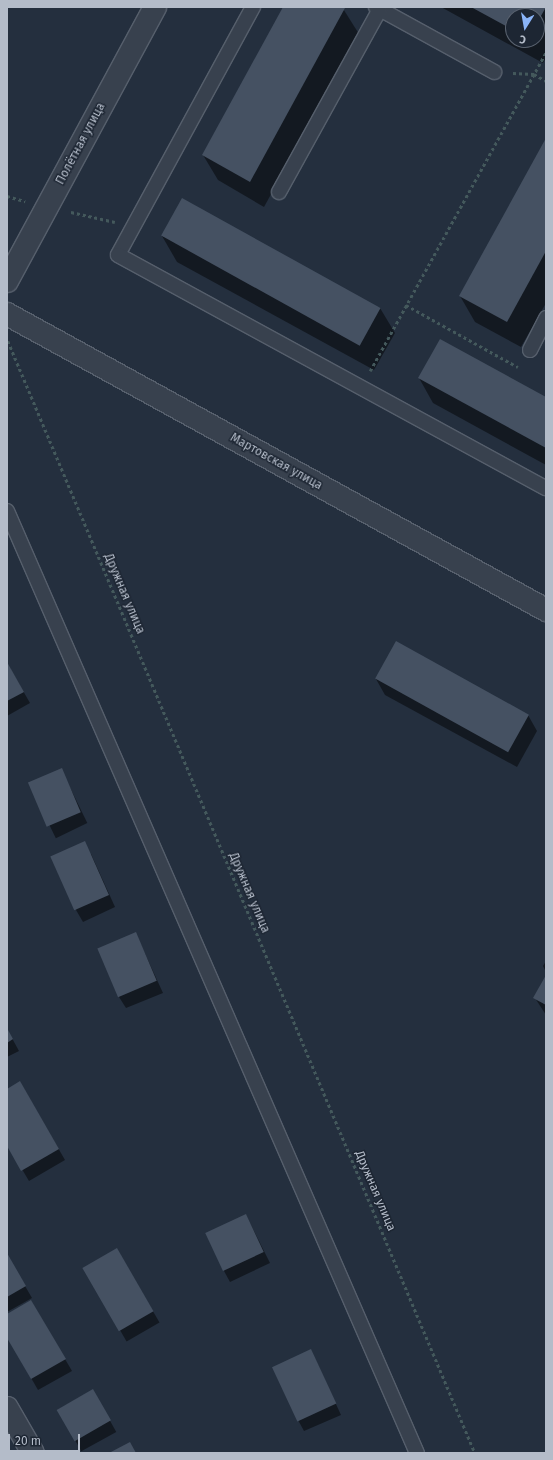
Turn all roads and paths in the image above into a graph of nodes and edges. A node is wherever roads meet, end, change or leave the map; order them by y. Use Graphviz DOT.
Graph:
graph roads {
  1 [pos="155,7"];
  2 [pos="253,7"];
  3 [pos="378,8"];
  4 [pos="546,52"];
  5 [pos="494,72"];
  6 [pos="534,74"];
  7 [pos="546,81"];
  8 [pos="279,192"];
  9 [pos="7,281"];
  10 [pos="406,305"];
  11 [pos="7,314"];
  12 [pos="546,318"];
  13 [pos="7,339"];
  14 [pos="530,350"];
  15 [pos="361,387"];
  16 [pos="546,488"];
  17 [pos="7,511"];
  18 [pos="546,610"];
  19 [pos="7,1408"];
  20 [pos="33,1453"];
  21 [pos="417,1453"];
  22 [pos="475,1453"];
  1 -- 9 [label="street, Полётная улица"];
  2 -- 15 [label="lane"];
  3 -- 5 [label="lane"];
  3 -- 8 [label="lane"];
  4 -- 6 [label="path"];
  5 -- 6 [label="path"];
  6 -- 7 [label="path"];
  6 -- 10 [label="path"];
  10 -- 14 [label="path"];
  10 -- 15 [label="path"];
  11 -- 18 [label="street, Мартовская улица"];
  12 -- 14 [label="lane"];
  13 -- 22 [label="path, Дружная улица"];
  15 -- 16 [label="lane"];
  17 -- 21 [label="lane"];
  19 -- 20 [label="street"];
}
